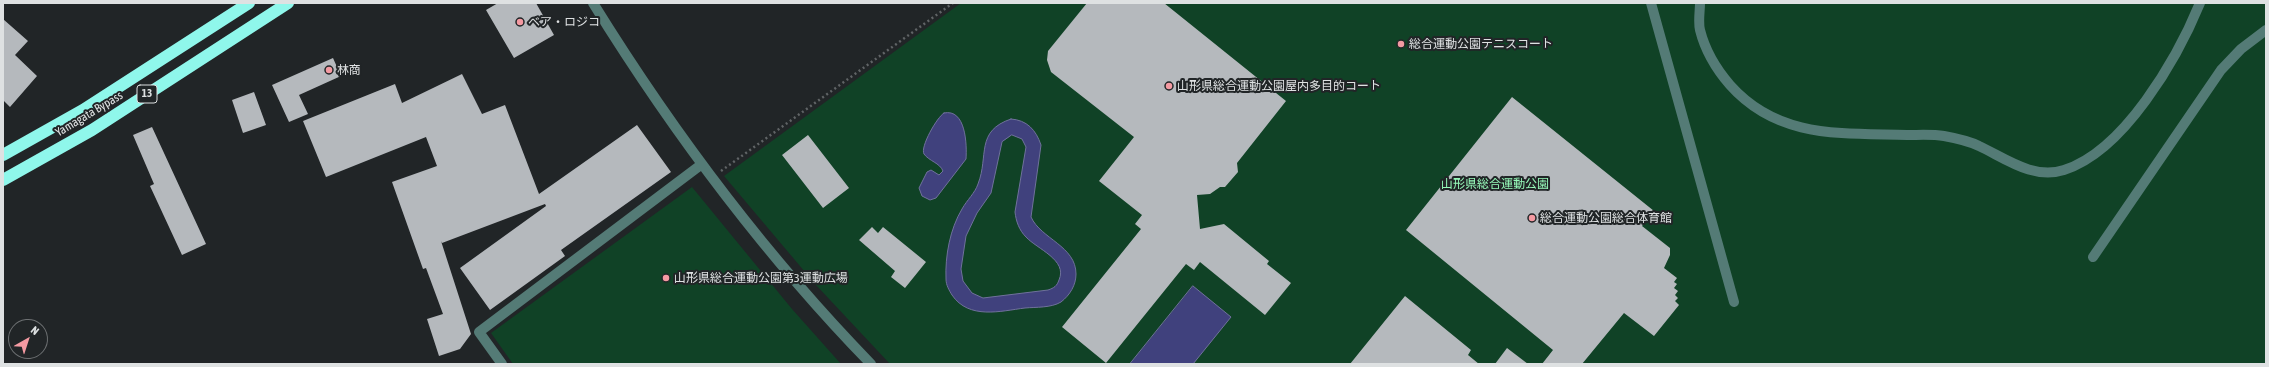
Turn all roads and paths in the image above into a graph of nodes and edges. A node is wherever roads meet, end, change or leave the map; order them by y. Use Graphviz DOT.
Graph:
graph roads {
  1 [pos="249,3"];
  2 [pos="288,3"];
  3 [pos="593,3"];
  4 [pos="953,3"];
  5 [pos="1650,3"];
  6 [pos="1700,3"];
  7 [pos="2200,3"];
  8 [pos="2266,30"];
  9 [pos="3,155"];
  10 [pos="702,164"];
  11 [pos="712,177"];
  12 [pos="3,180"];
  13 [pos="2093,257"];
  14 [pos="1734,302"];
  15 [pos="502,364"];
  16 [pos="871,364"];
  1 -- 9 [label="highway, Yamagata Bypass / 13"];
  2 -- 12 [label="highway, Yamagata Bypass / 13"];
  3 -- 10 [label="street"];
  4 -- 11 [label="path"];
  5 -- 14 [label="street"];
  6 -- 7 [label="street"];
  8 -- 13 [label="street"];
  10 -- 11 [label="street"];
  10 -- 15 [label="street"];
  11 -- 16 [label="street"];
}
